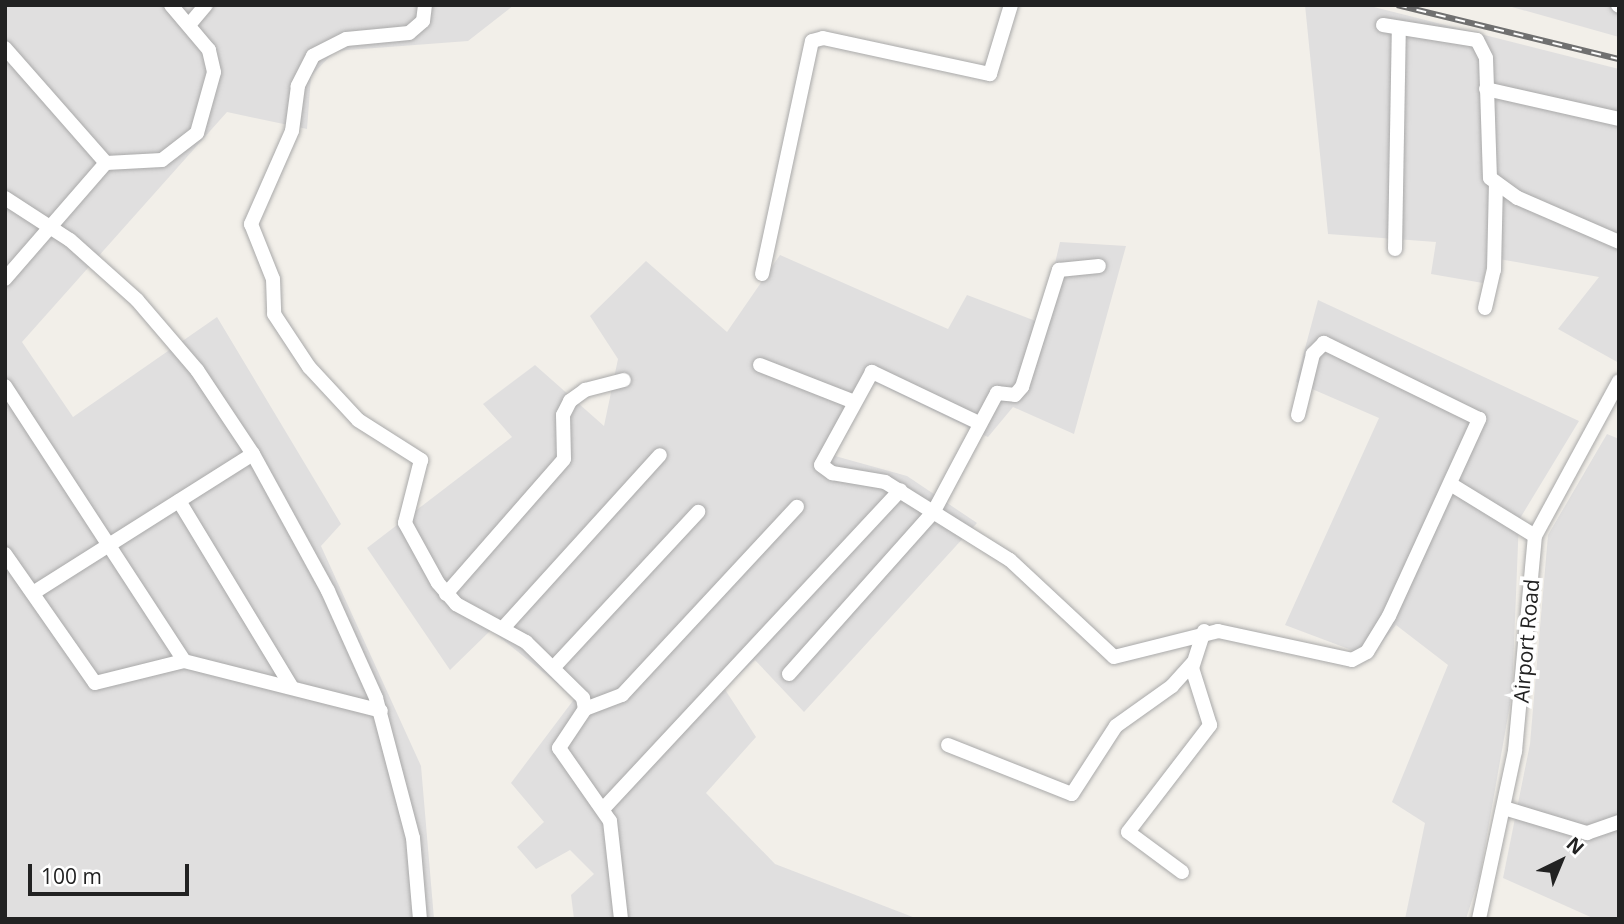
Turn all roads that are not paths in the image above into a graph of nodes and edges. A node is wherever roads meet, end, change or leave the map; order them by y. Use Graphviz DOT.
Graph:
graph roads {
  1 [pos="171,5"];
  2 [pos="206,5"];
  3 [pos="425,5"];
  4 [pos="1011,5"];
  5 [pos="189,25"];
  6 [pos="1383,25"];
  7 [pos="1399,28"];
  8 [pos="5,48"];
  9 [pos="1486,89"];
  10 [pos="1619,119"];
  11 [pos="106,163"];
  12 [pos="1496,185"];
  13 [pos="5,198"];
  14 [pos="50,226"];
  15 [pos="1619,242"];
  16 [pos="1395,249"];
  17 [pos="1099,266"];
  18 [pos="762,274"];
  19 [pos="5,279"];
  20 [pos="1485,308"];
  21 [pos="760,365"];
  22 [pos="624,380"];
  23 [pos="1619,381"];
  24 [pos="5,386"];
  25 [pos="852,401"];
  26 [pos="1297,415"];
  27 [pos="979,423"];
  28 [pos="253,454"];
  29 [pos="660,455"];
  30 [pos="1452,485"];
  31 [pos="900,490"];
  32 [pos="179,501"];
  33 [pos="797,507"];
  34 [pos="933,510"];
  35 [pos="698,512"];
  36 [pos="1535,537"];
  37 [pos="113,543"];
  38 [pos="5,554"];
  39 [pos="33,593"];
  40 [pos="446,593"];
  41 [pos="504,627"];
  42 [pos="1204,631"];
  43 [pos="184,661"];
  44 [pos="1193,663"];
  45 [pos="554,667"];
  46 [pos="789,674"];
  47 [pos="291,686"];
  48 [pos="585,709"];
  49 [pos="381,711"];
  50 [pos="948,745"];
  51 [pos="1504,808"];
  52 [pos="603,809"];
  53 [pos="1619,822"];
  54 [pos="1182,872"];
  55 [pos="420,919"];
  56 [pos="621,919"];
  57 [pos="1479,919"];
  1 -- 5 [label="street"];
  2 -- 5 [label="street"];
  3 -- 40 [label="street"];
  4 -- 18 [label="street"];
  5 -- 11 [label="street"];
  6 -- 7 [label="street"];
  7 -- 9 [label="street"];
  7 -- 16 [label="street"];
  8 -- 11 [label="street"];
  9 -- 10 [label="street"];
  9 -- 12 [label="street"];
  11 -- 14 [label="street"];
  12 -- 15 [label="street"];
  12 -- 20 [label="street"];
  13 -- 14 [label="street"];
  14 -- 19 [label="street"];
  14 -- 28 [label="street"];
  17 -- 27 [label="street"];
  21 -- 25 [label="street"];
  22 -- 40 [label="street"];
  23 -- 36 [label="street, Airport Road"];
  24 -- 37 [label="street"];
  25 -- 27 [label="street"];
  25 -- 31 [label="street"];
  26 -- 30 [label="street"];
  27 -- 34 [label="street"];
  28 -- 32 [label="street"];
  28 -- 49 [label="street"];
  29 -- 41 [label="street"];
  30 -- 36 [label="street"];
  30 -- 42 [label="street"];
  31 -- 34 [label="street"];
  31 -- 52 [label="street"];
  32 -- 37 [label="street"];
  32 -- 47 [label="street"];
  33 -- 48 [label="street"];
  34 -- 42 [label="street"];
  34 -- 46 [label="street"];
  35 -- 45 [label="street"];
  36 -- 51 [label="street, Airport Road"];
  37 -- 39 [label="street"];
  37 -- 43 [label="street"];
  38 -- 39 [label="street"];
  39 -- 43 [label="street"];
  40 -- 41 [label="street"];
  41 -- 45 [label="street"];
  42 -- 44 [label="street"];
  43 -- 47 [label="street"];
  44 -- 50 [label="street"];
  44 -- 54 [label="street"];
  45 -- 48 [label="street"];
  47 -- 49 [label="street"];
  48 -- 52 [label="street"];
  49 -- 55 [label="street"];
  51 -- 53 [label="street"];
  51 -- 57 [label="street, Airport Road"];
  52 -- 56 [label="street"];
}
